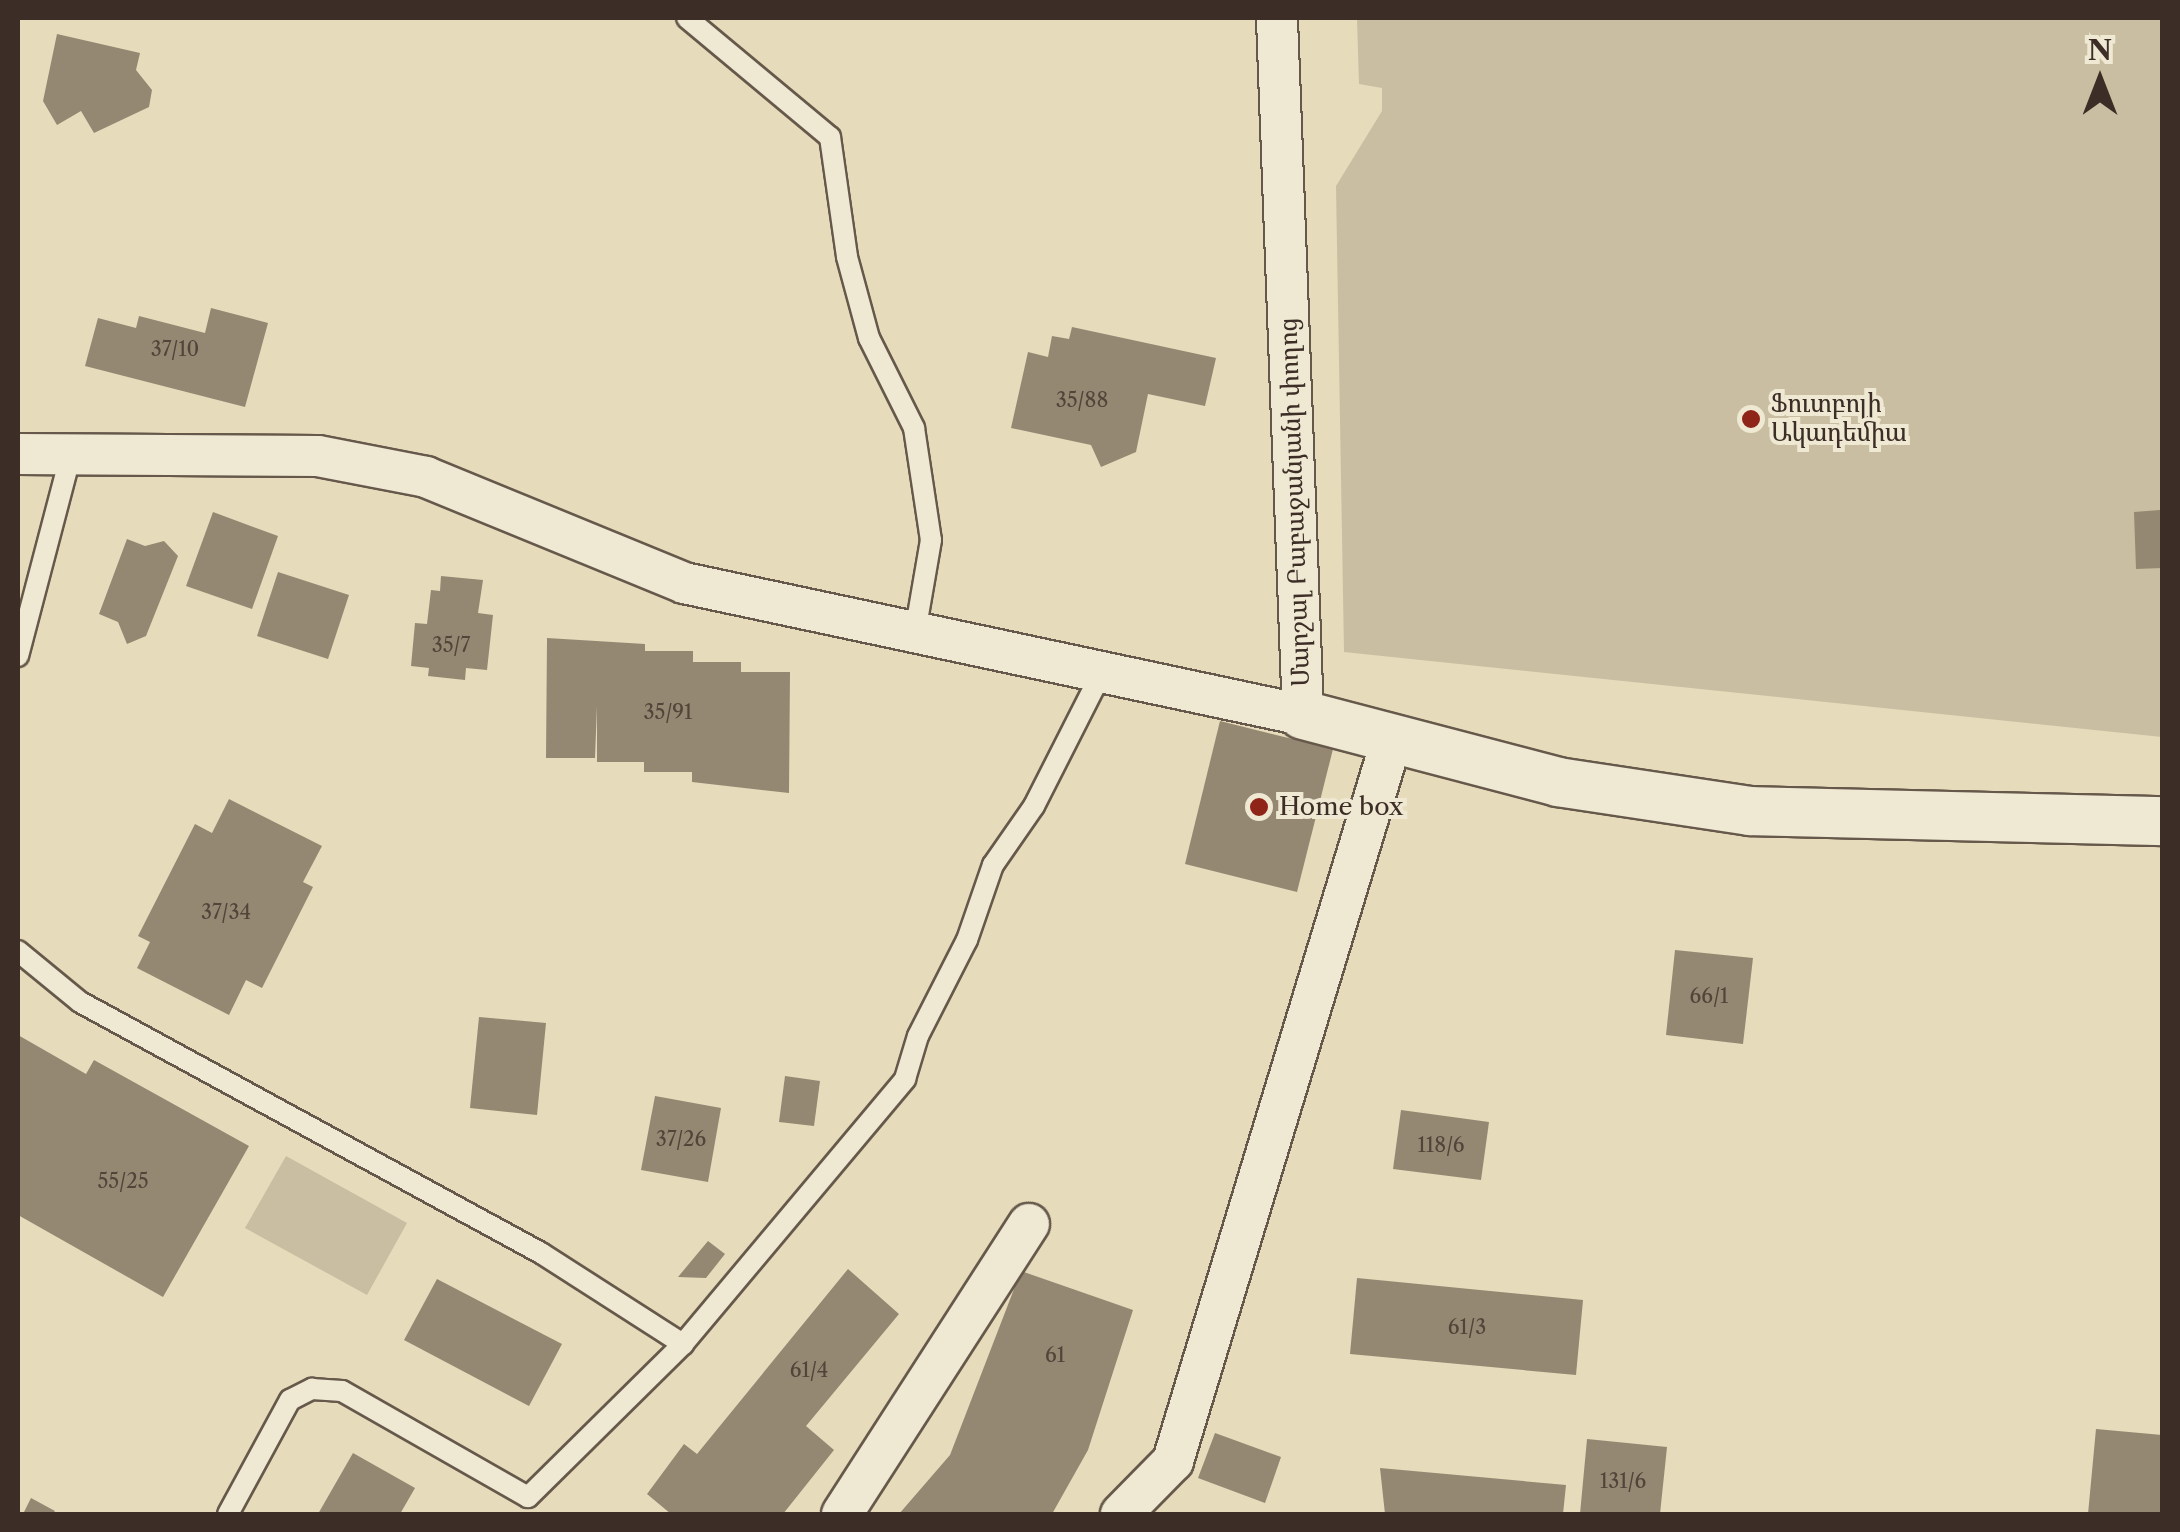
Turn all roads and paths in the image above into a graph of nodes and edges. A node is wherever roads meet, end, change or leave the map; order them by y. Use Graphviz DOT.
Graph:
graph roads {
  1 [pos="687,18"];
  2 [pos="1277,18"];
  3 [pos="18,454"];
  4 [pos="71,454"];
  5 [pos="915,633"];
  6 [pos="18,656"];
  7 [pos="1101,674"];
  8 [pos="1303,715"];
  9 [pos="1391,742"];
  10 [pos="2162,821"];
  11 [pos="18,951"];
  12 [pos="1029,1224"];
  13 [pos="683,1344"];
  14 [pos="523,1506"];
  15 [pos="228,1514"];
  16 [pos="842,1514"];
  17 [pos="1121,1514"];
  1 -- 5 [label="lane"];
  2 -- 8 [label="street, Մարշալ Բաբաջանյանի փողոց"];
  3 -- 4 [label="street"];
  4 -- 5 [label="street"];
  4 -- 6 [label="lane"];
  5 -- 7 [label="street"];
  7 -- 8 [label="street"];
  7 -- 13 [label="lane"];
  8 -- 9 [label="street, Մարշալ Բաբաջանյանի փողոց"];
  9 -- 10 [label="street, Մարշալ Բաբաջանյանի փողոց"];
  9 -- 17 [label="street"];
  11 -- 13 [label="lane"];
  12 -- 16 [label="street"];
  13 -- 14 [label="lane"];
  14 -- 15 [label="lane"];
}
